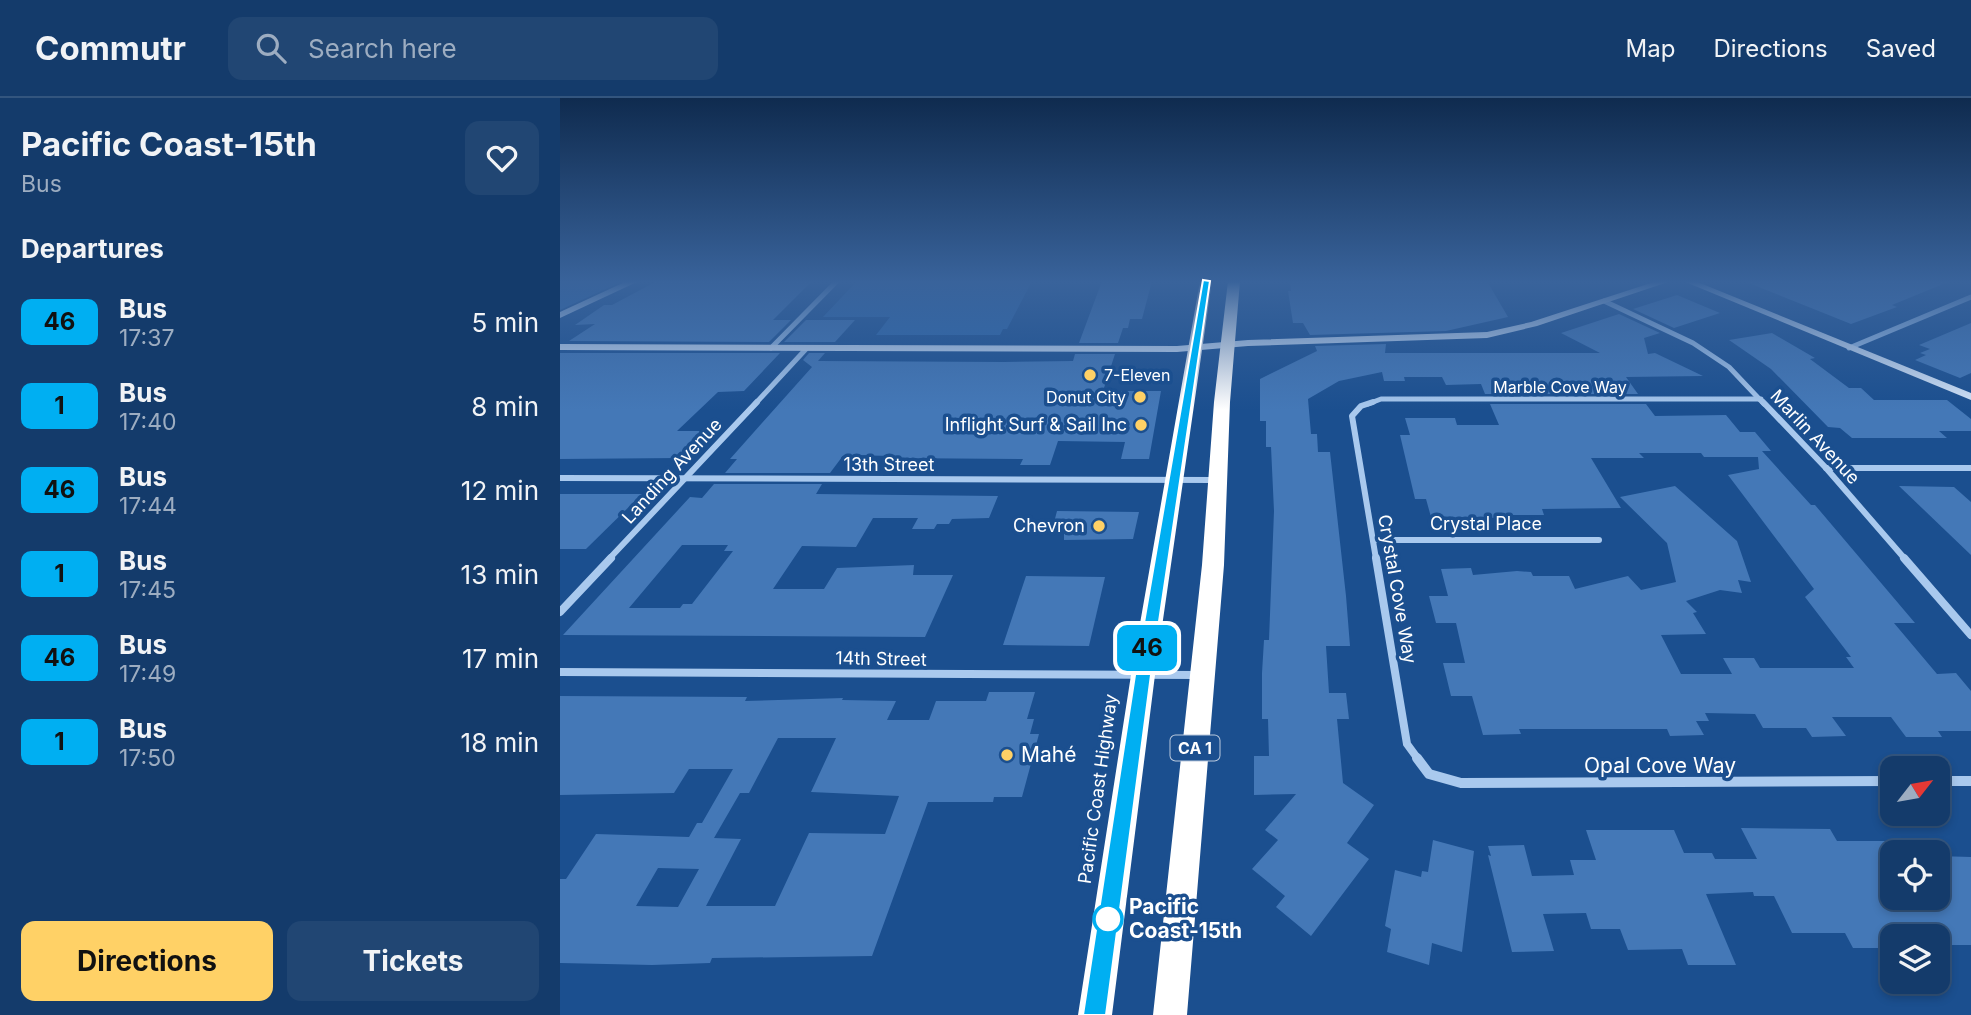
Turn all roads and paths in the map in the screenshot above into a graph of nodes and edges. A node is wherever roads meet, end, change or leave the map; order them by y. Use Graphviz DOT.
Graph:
graph roads {
  1 [pos="795,324"];
  2 [pos="1199,324"];
  3 [pos="1230,324"];
  4 [pos="1532,324"];
  5 [pos="1649,324"];
  6 [pos="1790,324"];
  7 [pos="1907,324"];
  8 [pos="1228,345"];
  9 [pos="560,348"];
  10 [pos="771,348"];
  11 [pos="1195,348"];
  12 [pos="1849,348"];
  13 [pos="806,349"];
  14 [pos="1971,397"];
  15 [pos="1760,399"];
  16 [pos="1361,406"];
  17 [pos="1826,468"];
  18 [pos="1971,468"];
  19 [pos="560,478"];
  20 [pos="685,478"];
  21 [pos="1218,480"];
  22 [pos="1175,481"];
  23 [pos="1373,540"];
  24 [pos="1599,540"];
  25 [pos="560,612"];
  26 [pos="1971,635"];
  27 [pos="560,672"];
  28 [pos="1143,675"];
  29 [pos="1202,675"];
  30 [pos="1429,774"];
  31 [pos="1880,781"];
  32 [pos="1950,781"];
  33 [pos="1971,781"];
  34 [pos="1095,1015"];
  35 [pos="1170,1015"];
  1 -- 10 [label="street"];
  2 -- 11 [label="highway, Pacific Coast Highway"];
  3 -- 8 [label="highway, CA 1"];
  4 -- 8 [label="street"];
  5 -- 15 [label="street, Marlin Avenue"];
  6 -- 12 [label="street"];
  7 -- 12 [label="street"];
  8 -- 11 [label="street"];
  8 -- 21 [label="highway, CA 1"];
  9 -- 10 [label="street"];
  10 -- 13 [label="street"];
  11 -- 13 [label="street"];
  11 -- 22 [label="highway, Pacific Coast Highway"];
  12 -- 14 [label="street"];
  13 -- 20 [label="street, Landing Avenue"];
  15 -- 16 [label="street, Marble Cove Way"];
  15 -- 17 [label="street, Marlin Avenue"];
  16 -- 23 [label="street, Crystal Cove Way"];
  17 -- 18 [label="street"];
  17 -- 26 [label="street, Marlin Avenue"];
  19 -- 20 [label="street, 13th Street"];
  20 -- 22 [label="street, 13th Street"];
  20 -- 25 [label="street, Landing Avenue"];
  21 -- 22 [label="street, 13th Street"];
  21 -- 29 [label="highway, CA 1"];
  22 -- 28 [label="highway, Pacific Coast Highway"];
  23 -- 24 [label="street, Crystal Place"];
  23 -- 30 [label="street, Crystal Cove Way"];
  27 -- 28 [label="street, 14th Street"];
  28 -- 29 [label="street, 14th Street"];
  28 -- 34 [label="highway, Pacific Coast Highway"];
  29 -- 35 [label="highway, CA 1"];
  30 -- 31 [label="street, Opal Cove Way"];
  32 -- 33 [label="street"];
}
